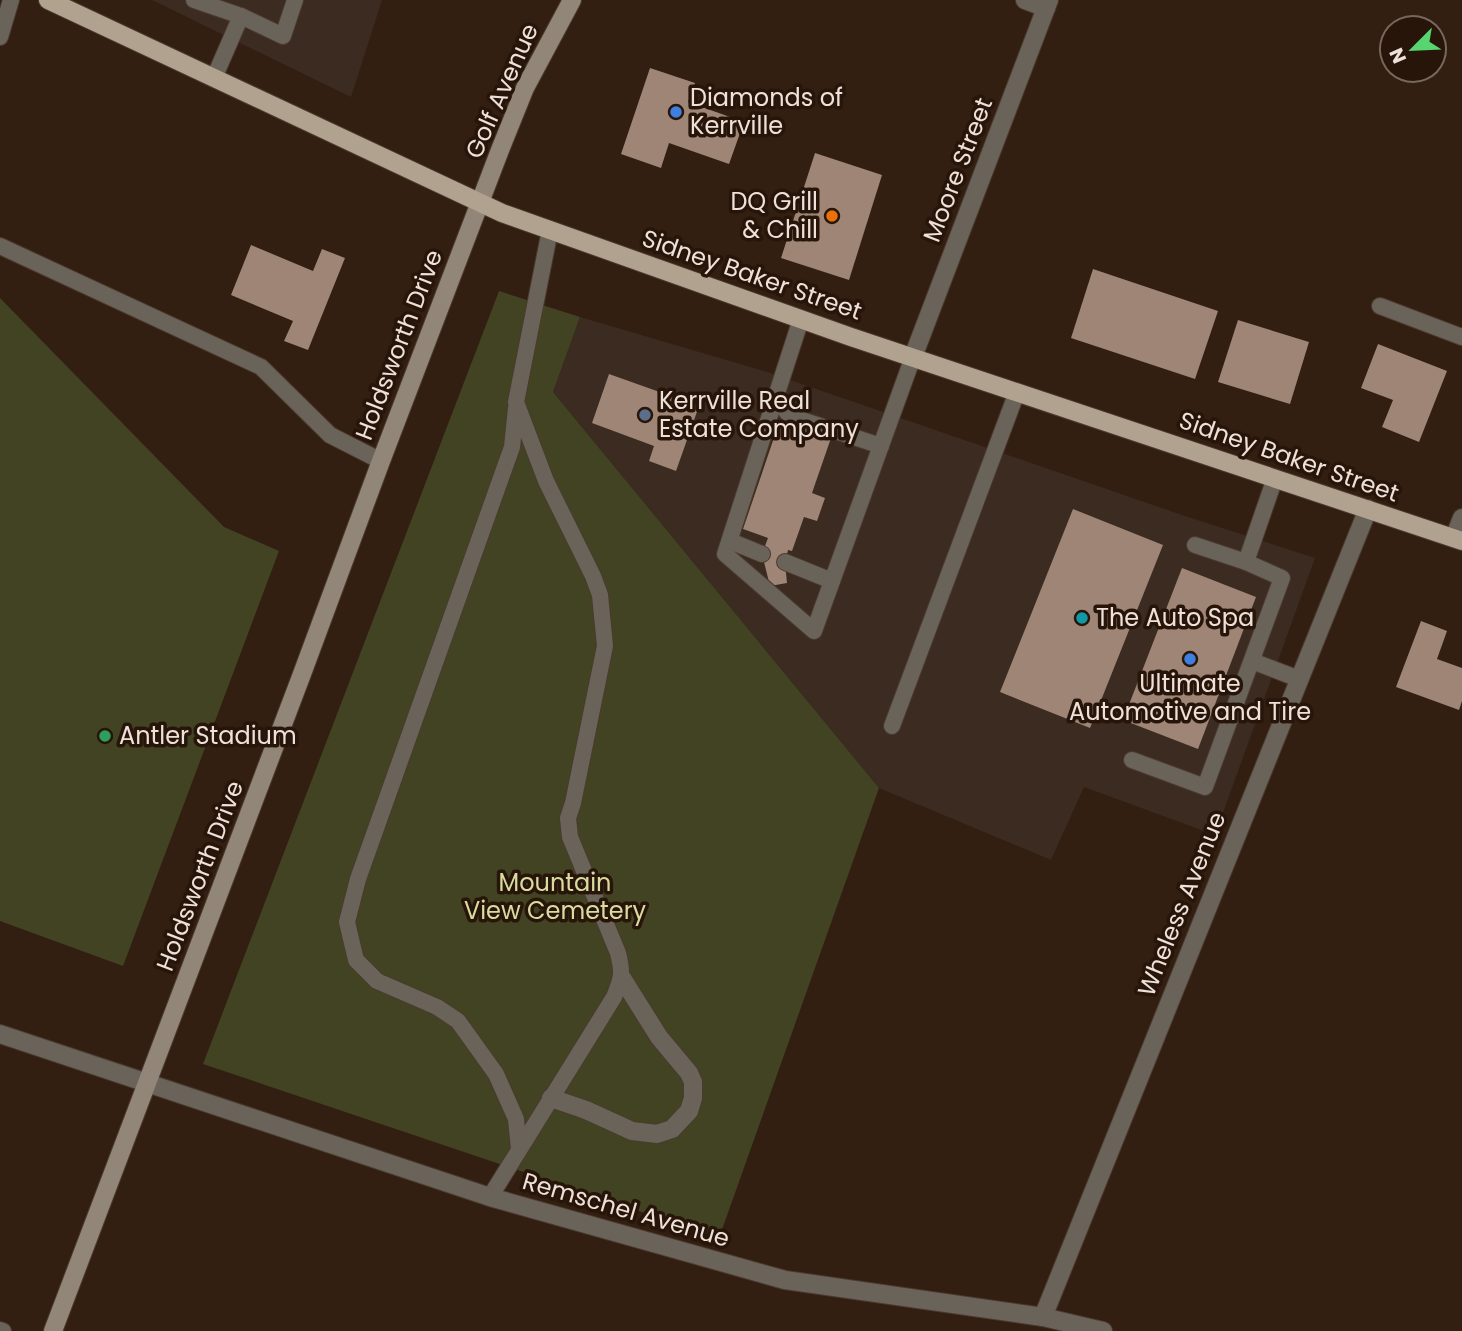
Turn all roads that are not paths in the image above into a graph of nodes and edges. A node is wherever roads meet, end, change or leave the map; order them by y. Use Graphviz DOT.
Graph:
graph roads {
  1 [pos="11,0"];
  2 [pos="48,0"];
  3 [pos="194,0"];
  4 [pos="295,0"];
  5 [pos="572,0"];
  6 [pos="1025,0"];
  7 [pos="1048,4"];
  8 [pos="241,16"];
  9 [pos="0,37"];
  10 [pos="214,78"];
  11 [pos="480,203"];
  12 [pos="550,230"];
  13 [pos="0,246"];
  14 [pos="1380,306"];
  15 [pos="801,319"];
  16 [pos="1462,337"];
  17 [pos="913,357"];
  18 [pos="1017,391"];
  19 [pos="776,398"];
  20 [pos="516,402"];
  21 [pos="881,446"];
  22 [pos="380,461"];
  23 [pos="1275,478"];
  24 [pos="1368,509"];
  25 [pos="1462,518"];
  26 [pos="1458,539"];
  27 [pos="730,541"];
  28 [pos="1195,545"];
  29 [pos="762,554"];
  30 [pos="785,562"];
  31 [pos="1246,562"];
  32 [pos="832,581"];
  33 [pos="1252,661"];
  34 [pos="1299,679"];
  35 [pos="892,726"];
  36 [pos="1132,760"];
  37 [pos="622,978"];
  38 [pos="0,1034"];
  39 [pos="148,1083"];
  40 [pos="551,1098"];
  41 [pos="520,1149"];
  42 [pos="490,1197"];
  43 [pos="1042,1317"];
  44 [pos="53,1331"];
  45 [pos="1103,1331"];
  1 -- 9 [label="lane"];
  2 -- 10 [label="main road, Sidney Baker Street"];
  3 -- 8 [label="lane"];
  4 -- 8 [label="lane"];
  5 -- 11 [label="main road, Golf Avenue"];
  6 -- 7 [label="street"];
  7 -- 17 [label="street, Moore Street"];
  8 -- 10 [label="lane"];
  10 -- 11 [label="main road, Sidney Baker Street"];
  11 -- 12 [label="main road, Sidney Baker Street"];
  11 -- 22 [label="main road, Holdsworth Drive"];
  12 -- 15 [label="main road, Sidney Baker Street"];
  12 -- 20 [label="lane"];
  13 -- 22 [label="lane"];
  14 -- 16 [label="lane"];
  15 -- 17 [label="main road, Sidney Baker Street"];
  15 -- 19 [label="lane"];
  17 -- 18 [label="main road, Sidney Baker Street"];
  17 -- 21 [label="lane"];
  18 -- 23 [label="main road, Sidney Baker Street"];
  18 -- 35 [label="lane"];
  19 -- 21 [label="lane"];
  19 -- 27 [label="lane"];
  20 -- 37 [label="lane"];
  20 -- 41 [label="lane"];
  21 -- 32 [label="lane"];
  22 -- 39 [label="main road, Holdsworth Drive"];
  23 -- 24 [label="main road, Sidney Baker Street"];
  23 -- 31 [label="lane"];
  24 -- 26 [label="main road, Sidney Baker Street"];
  24 -- 34 [label="street, Wheless Avenue"];
  25 -- 26 [label="street"];
  27 -- 29 [label="lane"];
  27 -- 32 [label="lane"];
  28 -- 31 [label="lane"];
  30 -- 32 [label="lane"];
  31 -- 33 [label="lane"];
  33 -- 34 [label="lane"];
  33 -- 36 [label="lane"];
  34 -- 43 [label="street, Wheless Avenue"];
  37 -- 40 [label="lane"];
  37 -- 40 [label="street"];
  38 -- 39 [label="street, Remschel Avenue"];
  39 -- 42 [label="street, Remschel Avenue"];
  39 -- 44 [label="main road, Holdsworth Drive"];
  40 -- 41 [label="lane"];
  41 -- 42 [label="lane"];
  42 -- 43 [label="street, Remschel Avenue"];
  43 -- 45 [label="street, Remschel Avenue"];
}
